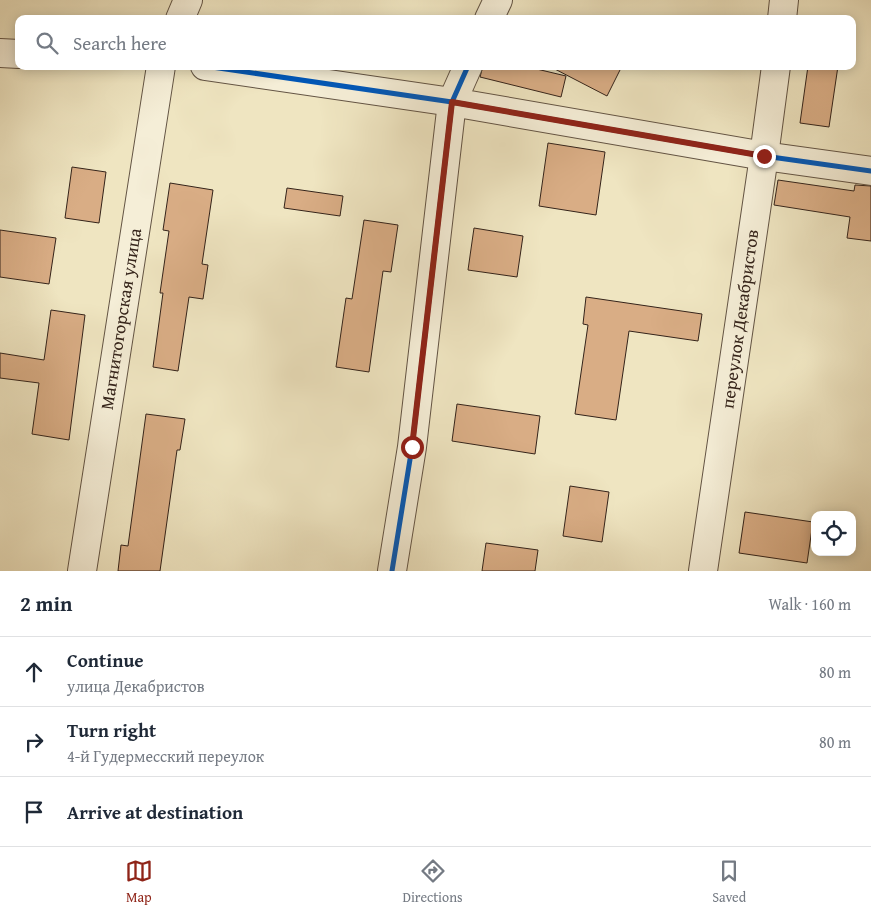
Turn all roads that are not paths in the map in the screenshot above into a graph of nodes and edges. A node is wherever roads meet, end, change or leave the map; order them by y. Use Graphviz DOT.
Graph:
graph roads {
  1 [pos="188,0"];
  2 [pos="498,0"];
  3 [pos="784,0"];
  4 [pos="182,15"];
  5 [pos="491,15"];
  6 [pos="782,15"];
  7 [pos="0,53"];
  8 [pos="15,54"];
  9 [pos="160,70"];
  10 [pos="232,70"];
  11 [pos="466,70"];
  12 [pos="775,70"];
  13 [pos="452,102"];
  14 [pos="764,156"];
  15 [pos="871,171"];
  16 [pos="82,571"];
  17 [pos="392,571"];
  18 [pos="703,571"];
  1 -- 4 [label="street"];
  2 -- 5 [label="street"];
  3 -- 6 [label="street"];
  7 -- 8 [label="street"];
  9 -- 16 [label="street, Магнитогорская улица"];
  10 -- 13 [label="street"];
  11 -- 13 [label="street"];
  12 -- 14 [label="street, переулок Декабристов"];
  13 -- 14 [label="street"];
  13 -- 17 [label="street"];
  14 -- 15 [label="street"];
  14 -- 18 [label="street, переулок Декабристов"];
}
